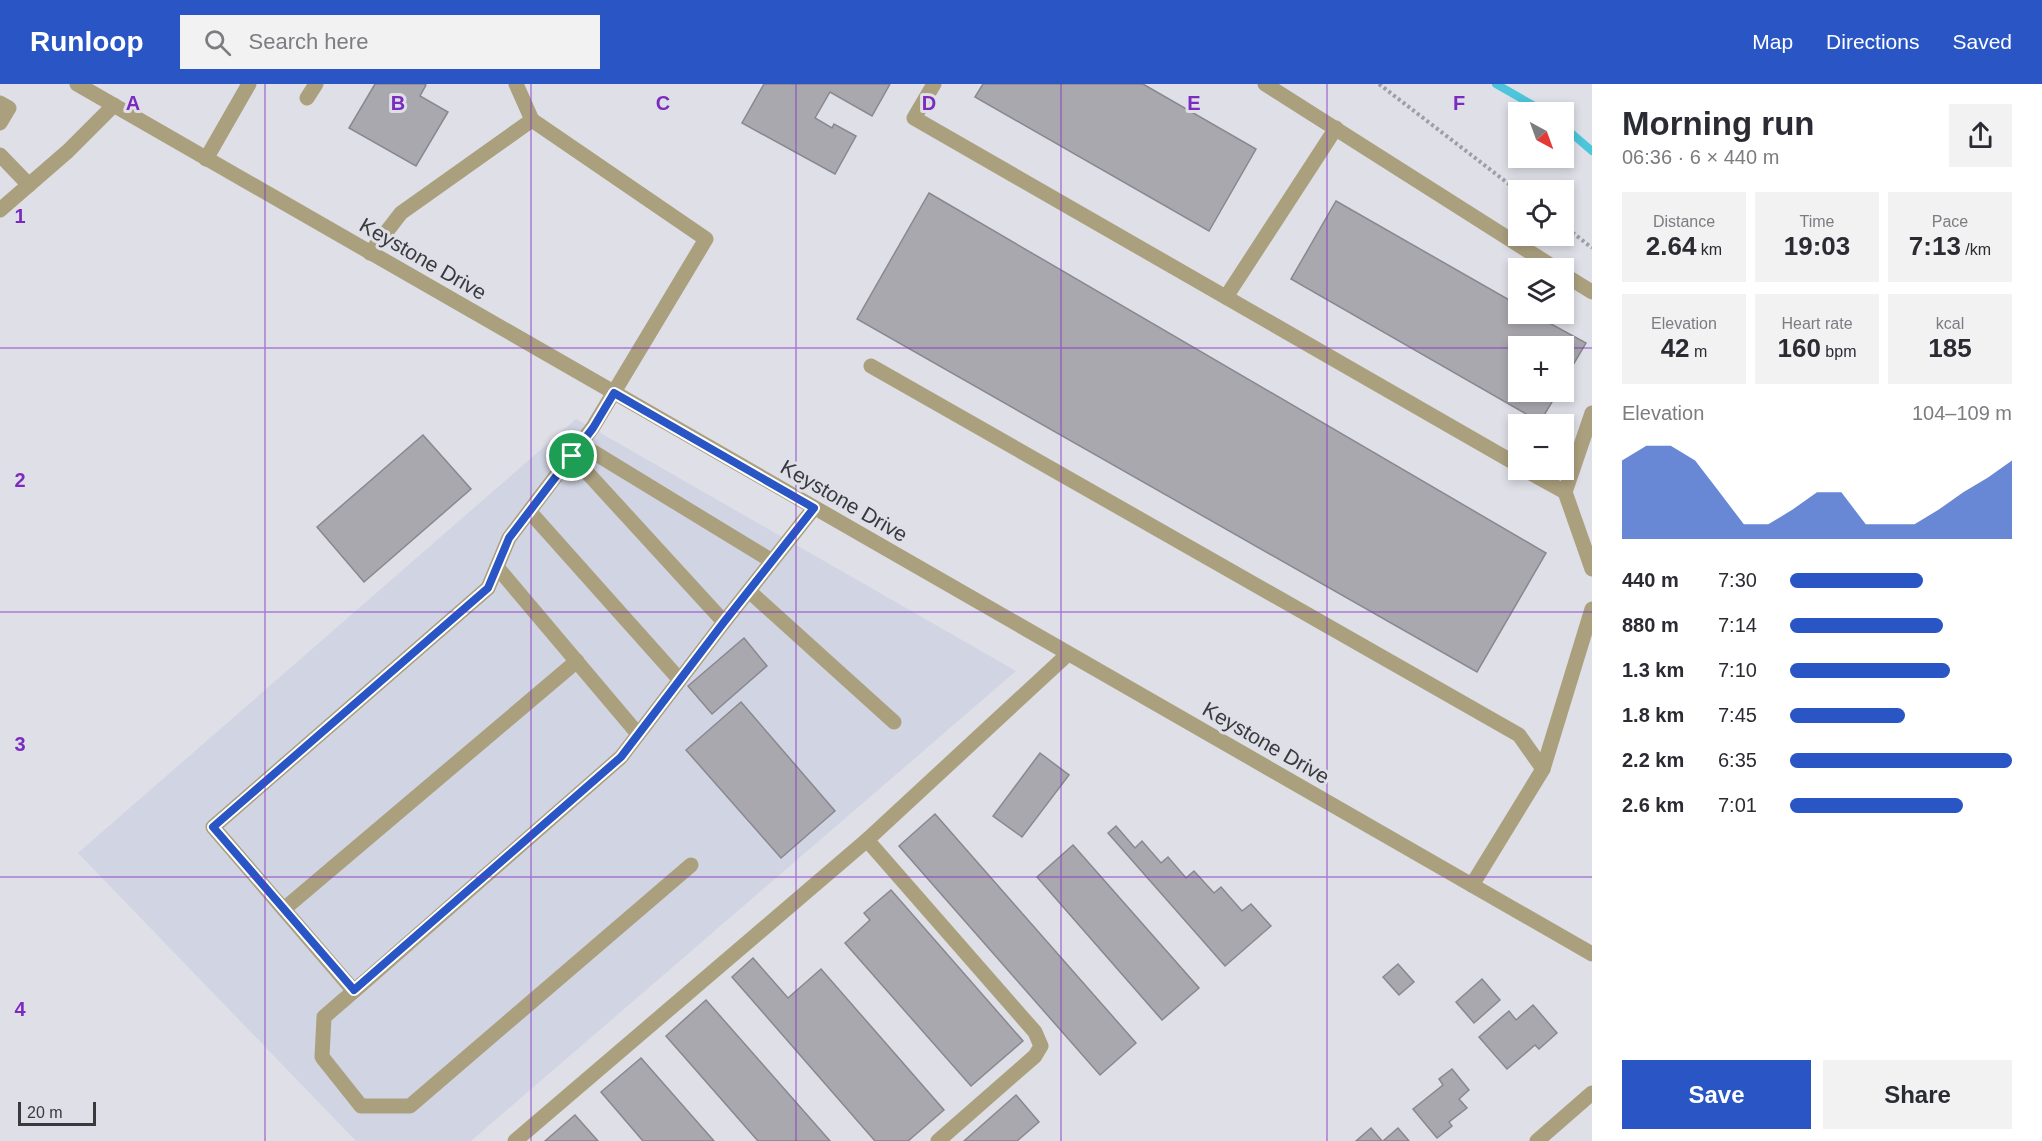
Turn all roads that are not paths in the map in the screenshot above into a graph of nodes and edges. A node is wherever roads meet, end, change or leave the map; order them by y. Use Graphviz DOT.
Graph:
graph roads {
  1 [pos="77,84"];
  2 [pos="249,84"];
  3 [pos="316,84"];
  4 [pos="516,84"];
  5 [pos="934,84"];
  6 [pos="1265,84"];
  7 [pos="307,98"];
  8 [pos="0,103"];
  9 [pos="114,105"];
  10 [pos="532,120"];
  11 [pos="0,123"];
  12 [pos="1336,128"];
  13 [pos="0,155"];
  14 [pos="206,159"];
  15 [pos="29,186"];
  16 [pos="0,210"];
  17 [pos="370,253"];
  18 [pos="1539,258"];
  19 [pos="1574,281"];
  20 [pos="1592,292"];
  21 [pos="1226,297"];
  22 [pos="871,366"];
  23 [pos="614,393"];
  24 [pos="1592,413"];
  25 [pos="576,450"];
  26 [pos="1508,459"];
  27 [pos="1544,480"];
  28 [pos="1565,492"];
  29 [pos="814,508"];
  30 [pos="530,512"];
  31 [pos="772,561"];
  32 [pos="497,567"];
  33 [pos="1592,569"];
  34 [pos="749,591"];
  35 [pos="1592,609"];
  36 [pos="724,622"];
  37 [pos="1068,654"];
  38 [pos="577,661"];
  39 [pos="679,679"];
  40 [pos="894,722"];
  41 [pos="638,734"];
  42 [pos="1543,769"];
  43 [pos="867,840"];
  44 [pos="691,865"];
  45 [pos="1472,885"];
  46 [pos="284,909"];
  47 [pos="1592,954"];
  48 [pos="354,990"];
  49 [pos="1592,1093"];
  50 [pos="515,1141"];
  51 [pos="938,1141"];
  52 [pos="1537,1141"];
  1 -- 9 [label="street, Keystone Drive"];
  2 -- 14 [label="street"];
  3 -- 7 [label="street"];
  4 -- 10 [label="street"];
  5 -- 21 [label="street"];
  6 -- 12 [label="street"];
  8 -- 11 [label="street"];
  9 -- 14 [label="street, Keystone Drive"];
  9 -- 15 [label="street"];
  10 -- 17 [label="street"];
  10 -- 23 [label="street"];
  12 -- 18 [label="street"];
  12 -- 21 [label="street"];
  13 -- 15 [label="street"];
  14 -- 17 [label="street, Keystone Drive"];
  15 -- 16 [label="street"];
  17 -- 23 [label="street, Keystone Drive"];
  19 -- 20 [label="street"];
  21 -- 26 [label="street"];
  22 -- 42 [label="street"];
  23 -- 25 [label="street"];
  23 -- 29 [label="street, Keystone Drive"];
  24 -- 28 [label="street"];
  25 -- 30 [label="street"];
  25 -- 31 [label="street"];
  25 -- 36 [label="street"];
  27 -- 28 [label="street"];
  28 -- 33 [label="street"];
  29 -- 31 [label="street"];
  29 -- 37 [label="street, Keystone Drive"];
  30 -- 32 [label="street"];
  30 -- 39 [label="street"];
  31 -- 34 [label="street"];
  32 -- 38 [label="street"];
  32 -- 46 [label="street"];
  34 -- 36 [label="street"];
  34 -- 40 [label="street"];
  35 -- 42 [label="street"];
  36 -- 39 [label="street"];
  37 -- 43 [label="street"];
  37 -- 45 [label="street, Keystone Drive"];
  38 -- 41 [label="street"];
  38 -- 46 [label="street"];
  39 -- 41 [label="street"];
  41 -- 48 [label="street"];
  42 -- 45 [label="street"];
  43 -- 50 [label="street"];
  43 -- 51 [label="street"];
  44 -- 48 [label="street"];
  45 -- 47 [label="street, Keystone Drive"];
  46 -- 48 [label="street"];
  49 -- 52 [label="street"];
}
